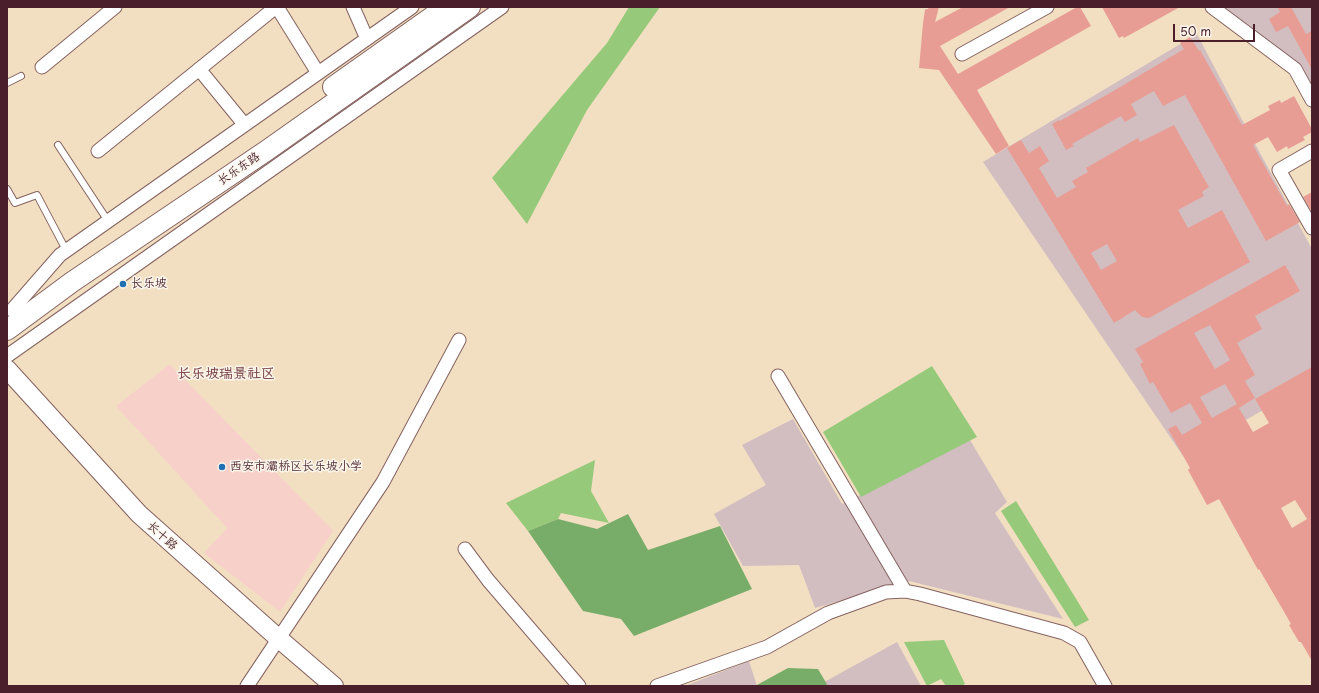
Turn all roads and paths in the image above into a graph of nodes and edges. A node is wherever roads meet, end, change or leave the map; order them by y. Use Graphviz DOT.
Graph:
graph roads {
  1 [pos="115,7"];
  2 [pos="277,7"];
  3 [pos="353,7"];
  4 [pos="412,7"];
  5 [pos="446,7"];
  6 [pos="470,7"];
  7 [pos="502,7"];
  8 [pos="1047,7"];
  9 [pos="1212,7"];
  10 [pos="367,39"];
  11 [pos="962,54"];
  12 [pos="42,67"];
  13 [pos="199,69"];
  14 [pos="318,73"];
  15 [pos="21,76"];
  16 [pos="7,83"];
  17 [pos="1312,100"];
  18 [pos="244,124"];
  19 [pos="58,145"];
  20 [pos="1312,151"];
  21 [pos="98,152"];
  22 [pos="7,189"];
  23 [pos="108,221"];
  24 [pos="1312,228"];
  25 [pos="66,250"];
  26 [pos="9,312"];
  27 [pos="7,330"];
  28 [pos="459,340"];
  29 [pos="7,356"];
  30 [pos="7,369"];
  31 [pos="778,376"];
  32 [pos="465,549"];
  33 [pos="905,591"];
  34 [pos="278,638"];
  35 [pos="247,686"];
  36 [pos="334,686"];
  37 [pos="579,686"];
  38 [pos="657,686"];
  39 [pos="1105,686"];
  1 -- 12 [label="street"];
  2 -- 13 [label="street"];
  2 -- 14 [label="street"];
  3 -- 10 [label="street"];
  4 -- 10 [label="street"];
  5 -- 26 [label="main road, 长乐东路"];
  6 -- 27 [label="main road, 长乐东路"];
  7 -- 29 [label="street"];
  8 -- 11 [label="street"];
  9 -- 17 [label="street"];
  10 -- 14 [label="street"];
  13 -- 18 [label="street"];
  13 -- 21 [label="street"];
  14 -- 18 [label="street"];
  15 -- 16 [label="lane"];
  18 -- 23 [label="street"];
  19 -- 23 [label="lane"];
  20 -- 24 [label="street"];
  22 -- 25 [label="lane"];
  23 -- 25 [label="street"];
  25 -- 26 [label="street"];
  28 -- 34 [label="street"];
  30 -- 34 [label="street, 长十路"];
  31 -- 33 [label="street"];
  32 -- 37 [label="street"];
  33 -- 38 [label="street"];
  33 -- 39 [label="street"];
  34 -- 35 [label="street"];
  34 -- 36 [label="street, 长十路"];
}
